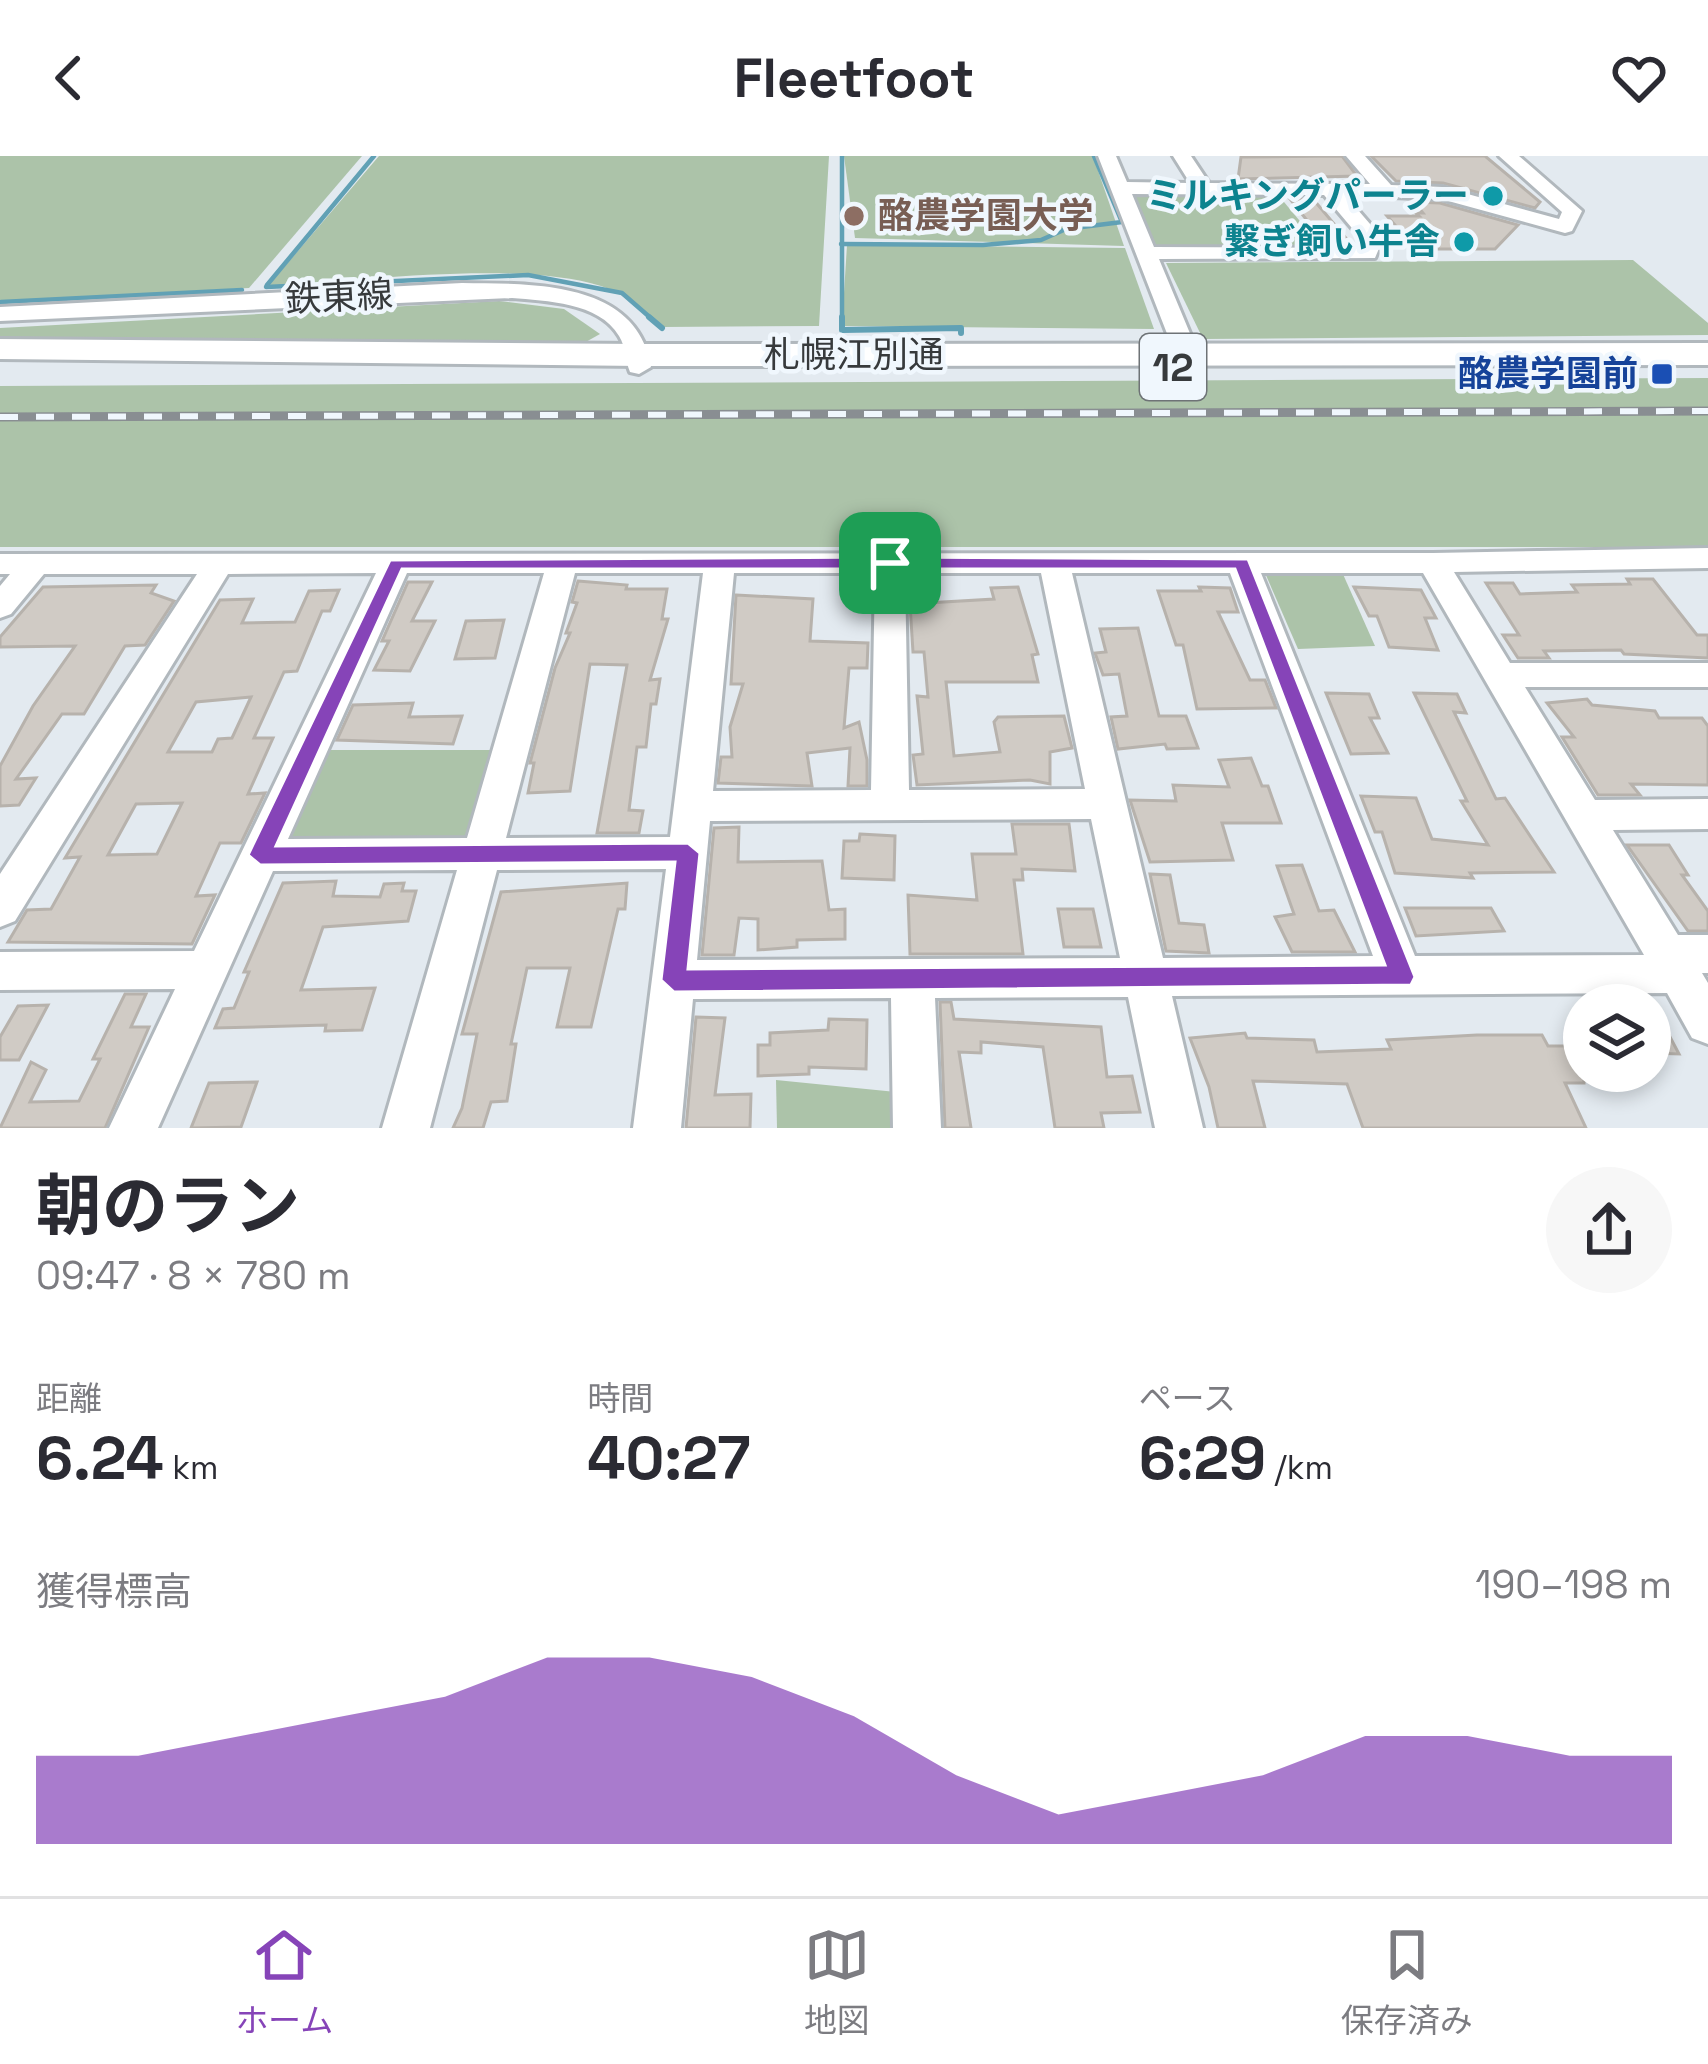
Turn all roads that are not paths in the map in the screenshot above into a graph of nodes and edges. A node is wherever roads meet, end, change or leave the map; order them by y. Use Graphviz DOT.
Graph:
graph roads {
  1 [pos="1107,156"];
  2 [pos="1182,156"];
  3 [pos="1355,156"];
  4 [pos="1508,156"];
  5 [pos="1120,188"];
  6 [pos="1204,189"];
  7 [pos="1329,189"];
  8 [pos="1386,190"];
  9 [pos="1565,226"];
  10 [pos="1529,241"];
  11 [pos="1146,253"];
  12 [pos="0,314"];
  13 [pos="0,349"];
  14 [pos="1708,354"];
  15 [pos="639,361"];
  16 [pos="1190,361"];
  17 [pos="0,362"];
  18 [pos="1708,366"];
  19 [pos="1708,558"];
  20 [pos="562,563"];
  21 [pos="720,563"];
  22 [pos="890,563"];
  23 [pos="1054,563"];
  24 [pos="1242,563"];
  25 [pos="1433,563"];
  26 [pos="0,564"];
  27 [pos="35,564"];
  28 [pos="219,564"];
  29 [pos="396,564"];
  30 [pos="0,607"];
  31 [pos="1500,675"];
  32 [pos="1708,675"];
  33 [pos="1107,804"];
  34 [pos="890,805"];
  35 [pos="693,806"];
  36 [pos="1708,814"];
  37 [pos="1584,815"];
  38 [pos="688,853"];
  39 [pos="478,854"];
  40 [pos="260,855"];
  41 [pos="0,909"];
  42 [pos="1684,960"];
  43 [pos="207,970"];
  44 [pos="0,971"];
  45 [pos="1402,977"];
  46 [pos="674,980"];
  47 [pos="912,980"];
  48 [pos="1146,980"];
  49 [pos="1708,1023"];
  50 [pos="134,1128"];
  51 [pos="406,1128"];
  52 [pos="657,1128"];
  53 [pos="917,1128"];
  54 [pos="1179,1128"];
  1 -- 5 [label="street"];
  2 -- 6 [label="street"];
  3 -- 8 [label="street"];
  4 -- 9 [label="street"];
  5 -- 6 [label="street"];
  5 -- 11 [label="street"];
  6 -- 7 [label="street"];
  7 -- 8 [label="street"];
  7 -- 11 [label="street"];
  8 -- 9 [label="street"];
  9 -- 10 [label="street"];
  11 -- 16 [label="street"];
  12 -- 15 [label="street, 鉄東線"];
  13 -- 15 [label="highway, 札幌江別通 / 12"];
  14 -- 16 [label="highway, 札幌江別通 / 12"];
  15 -- 16 [label="highway, 札幌江別通 / 12"];
  15 -- 17 [label="highway, 札幌江別通 / 12"];
  16 -- 18 [label="highway, 札幌江別通 / 12"];
  19 -- 25 [label="street"];
  20 -- 21 [label="street"];
  20 -- 29 [label="street"];
  20 -- 39 [label="street"];
  21 -- 22 [label="street"];
  21 -- 35 [label="street"];
  22 -- 23 [label="street"];
  22 -- 34 [label="street"];
  23 -- 24 [label="street"];
  23 -- 33 [label="street"];
  24 -- 25 [label="street"];
  24 -- 45 [label="street"];
  25 -- 31 [label="street"];
  26 -- 27 [label="street"];
  27 -- 28 [label="street"];
  27 -- 30 [label="street"];
  28 -- 29 [label="street"];
  28 -- 41 [label="street"];
  29 -- 40 [label="street"];
  31 -- 32 [label="street"];
  31 -- 37 [label="street"];
  33 -- 34 [label="street"];
  33 -- 48 [label="street"];
  34 -- 35 [label="street"];
  35 -- 38 [label="street"];
  36 -- 37 [label="street"];
  37 -- 42 [label="street"];
  38 -- 39 [label="street"];
  38 -- 46 [label="street"];
  39 -- 40 [label="street"];
  39 -- 51 [label="street"];
  40 -- 43 [label="street"];
  42 -- 45 [label="street"];
  42 -- 49 [label="street"];
  43 -- 44 [label="street"];
  43 -- 50 [label="street"];
  45 -- 48 [label="street"];
  46 -- 47 [label="street"];
  46 -- 52 [label="street"];
  47 -- 48 [label="street"];
  47 -- 53 [label="street"];
  48 -- 54 [label="street"];
}
